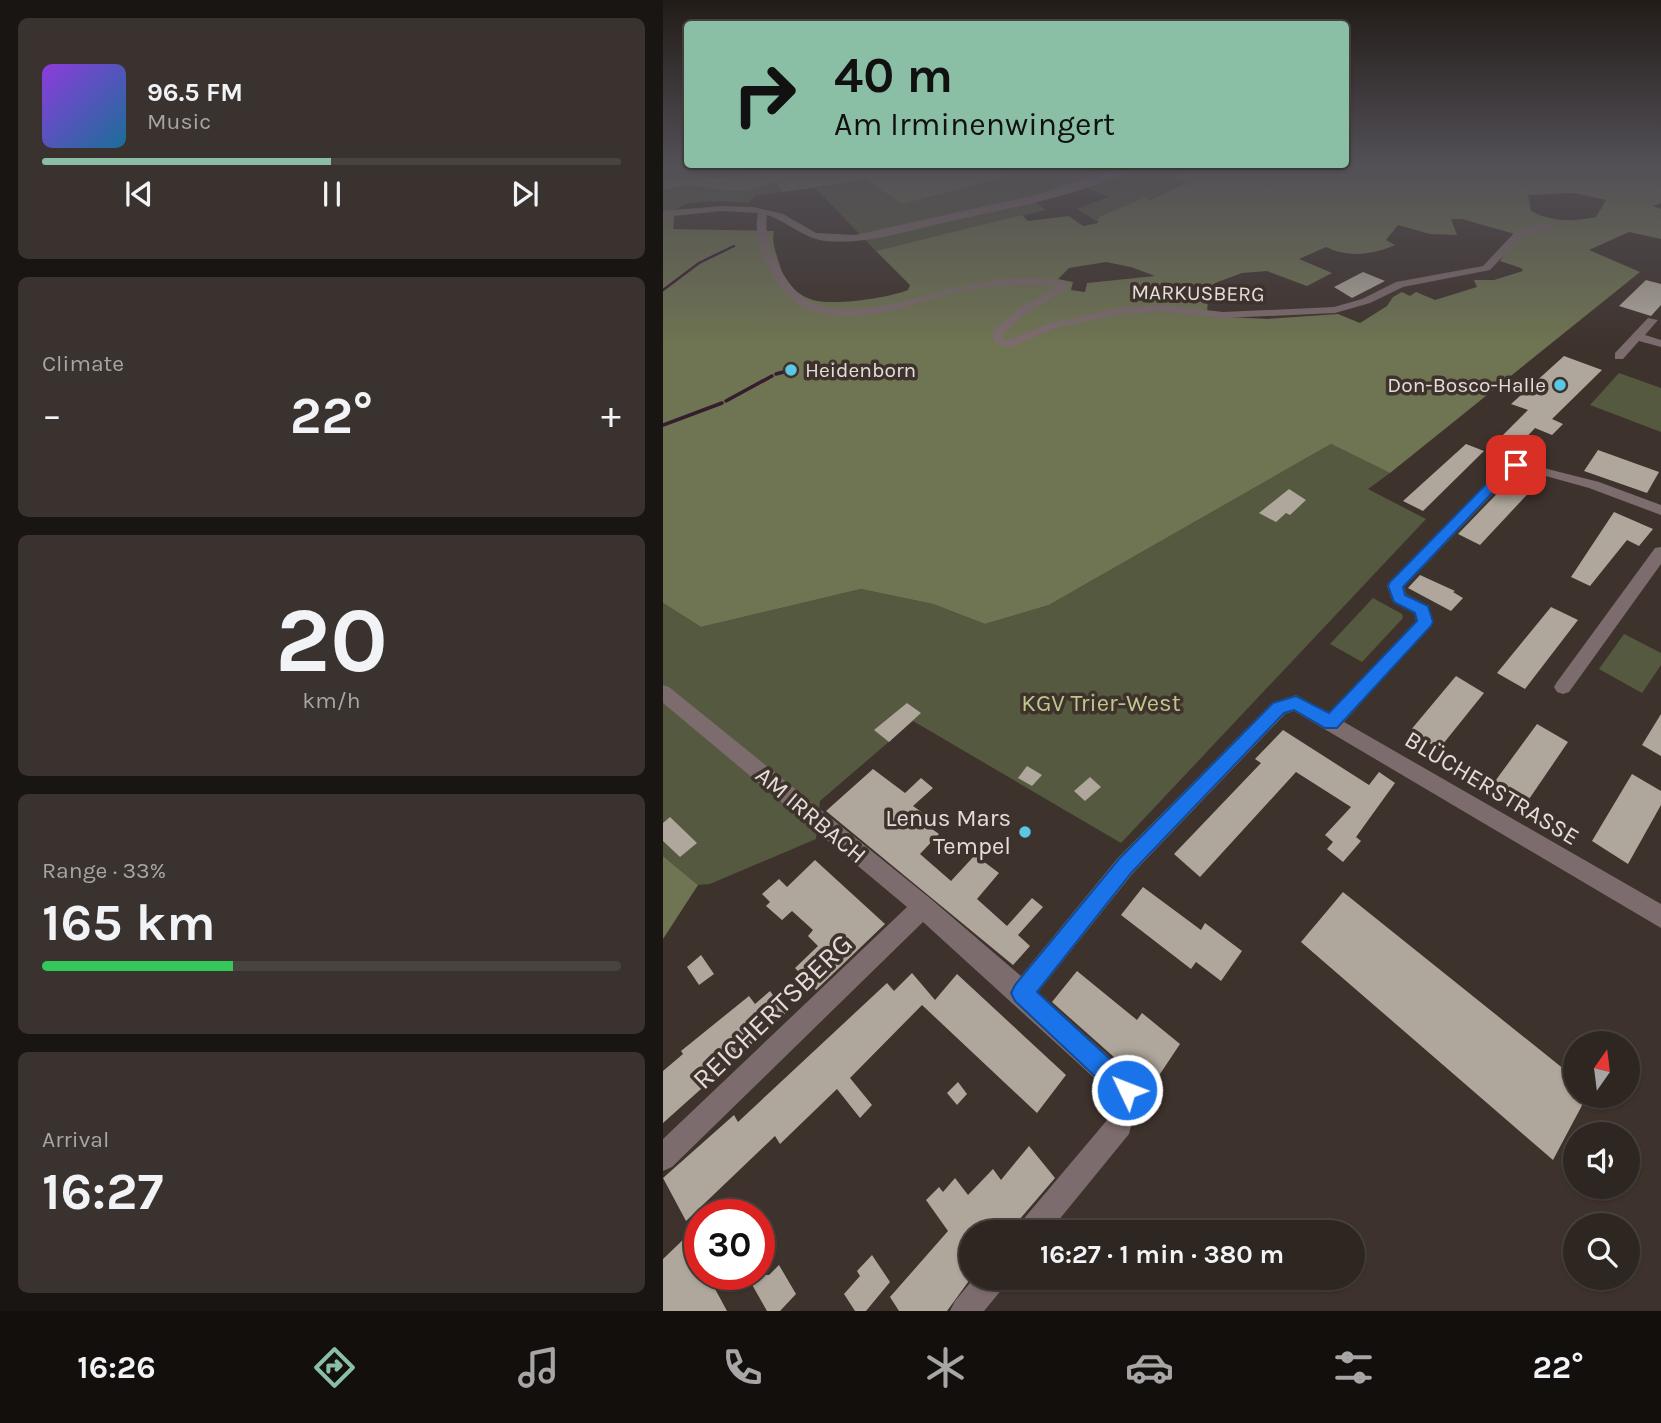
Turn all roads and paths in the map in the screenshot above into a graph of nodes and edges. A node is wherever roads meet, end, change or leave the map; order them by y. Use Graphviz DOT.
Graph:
graph roads {
  1 [pos="761,225"];
  2 [pos="793,225"];
  3 [pos="917,225"];
  4 [pos="1548,226"];
  5 [pos="1652,320"];
  6 [pos="1637,336"];
  7 [pos="1661,344"];
  8 [pos="1619,356"];
  9 [pos="1661,510"];
  10 [pos="1661,552"];
  11 [pos="1564,687"];
  12 [pos="663,692"];
  13 [pos="1331,723"];
  14 [pos="923,908"];
  15 [pos="1661,918"];
  16 [pos="1022,993"];
  17 [pos="663,1158"];
  18 [pos="1041,1220"];
  19 [pos="983,1290"];
  20 [pos="965,1311"];
  1 -- 4 [label="street, MARKUSBERG"];
  2 -- 3 [label="street"];
  5 -- 6 [label="street"];
  6 -- 7 [label="street"];
  6 -- 8 [label="street"];
  9 -- 13 [label="street"];
  10 -- 11 [label="street"];
  12 -- 14 [label="street, AM IRRBACH"];
  13 -- 15 [label="street, BLÜCHERSTRASSE"];
  13 -- 16 [label="street, BLÜCHERSTRASSE"];
  14 -- 16 [label="street, AM IRRBACH"];
  14 -- 17 [label="street, REICHERTSBERG"];
  16 -- 18 [label="street, AM IRRBACH"];
  19 -- 20 [label="street"];
}
